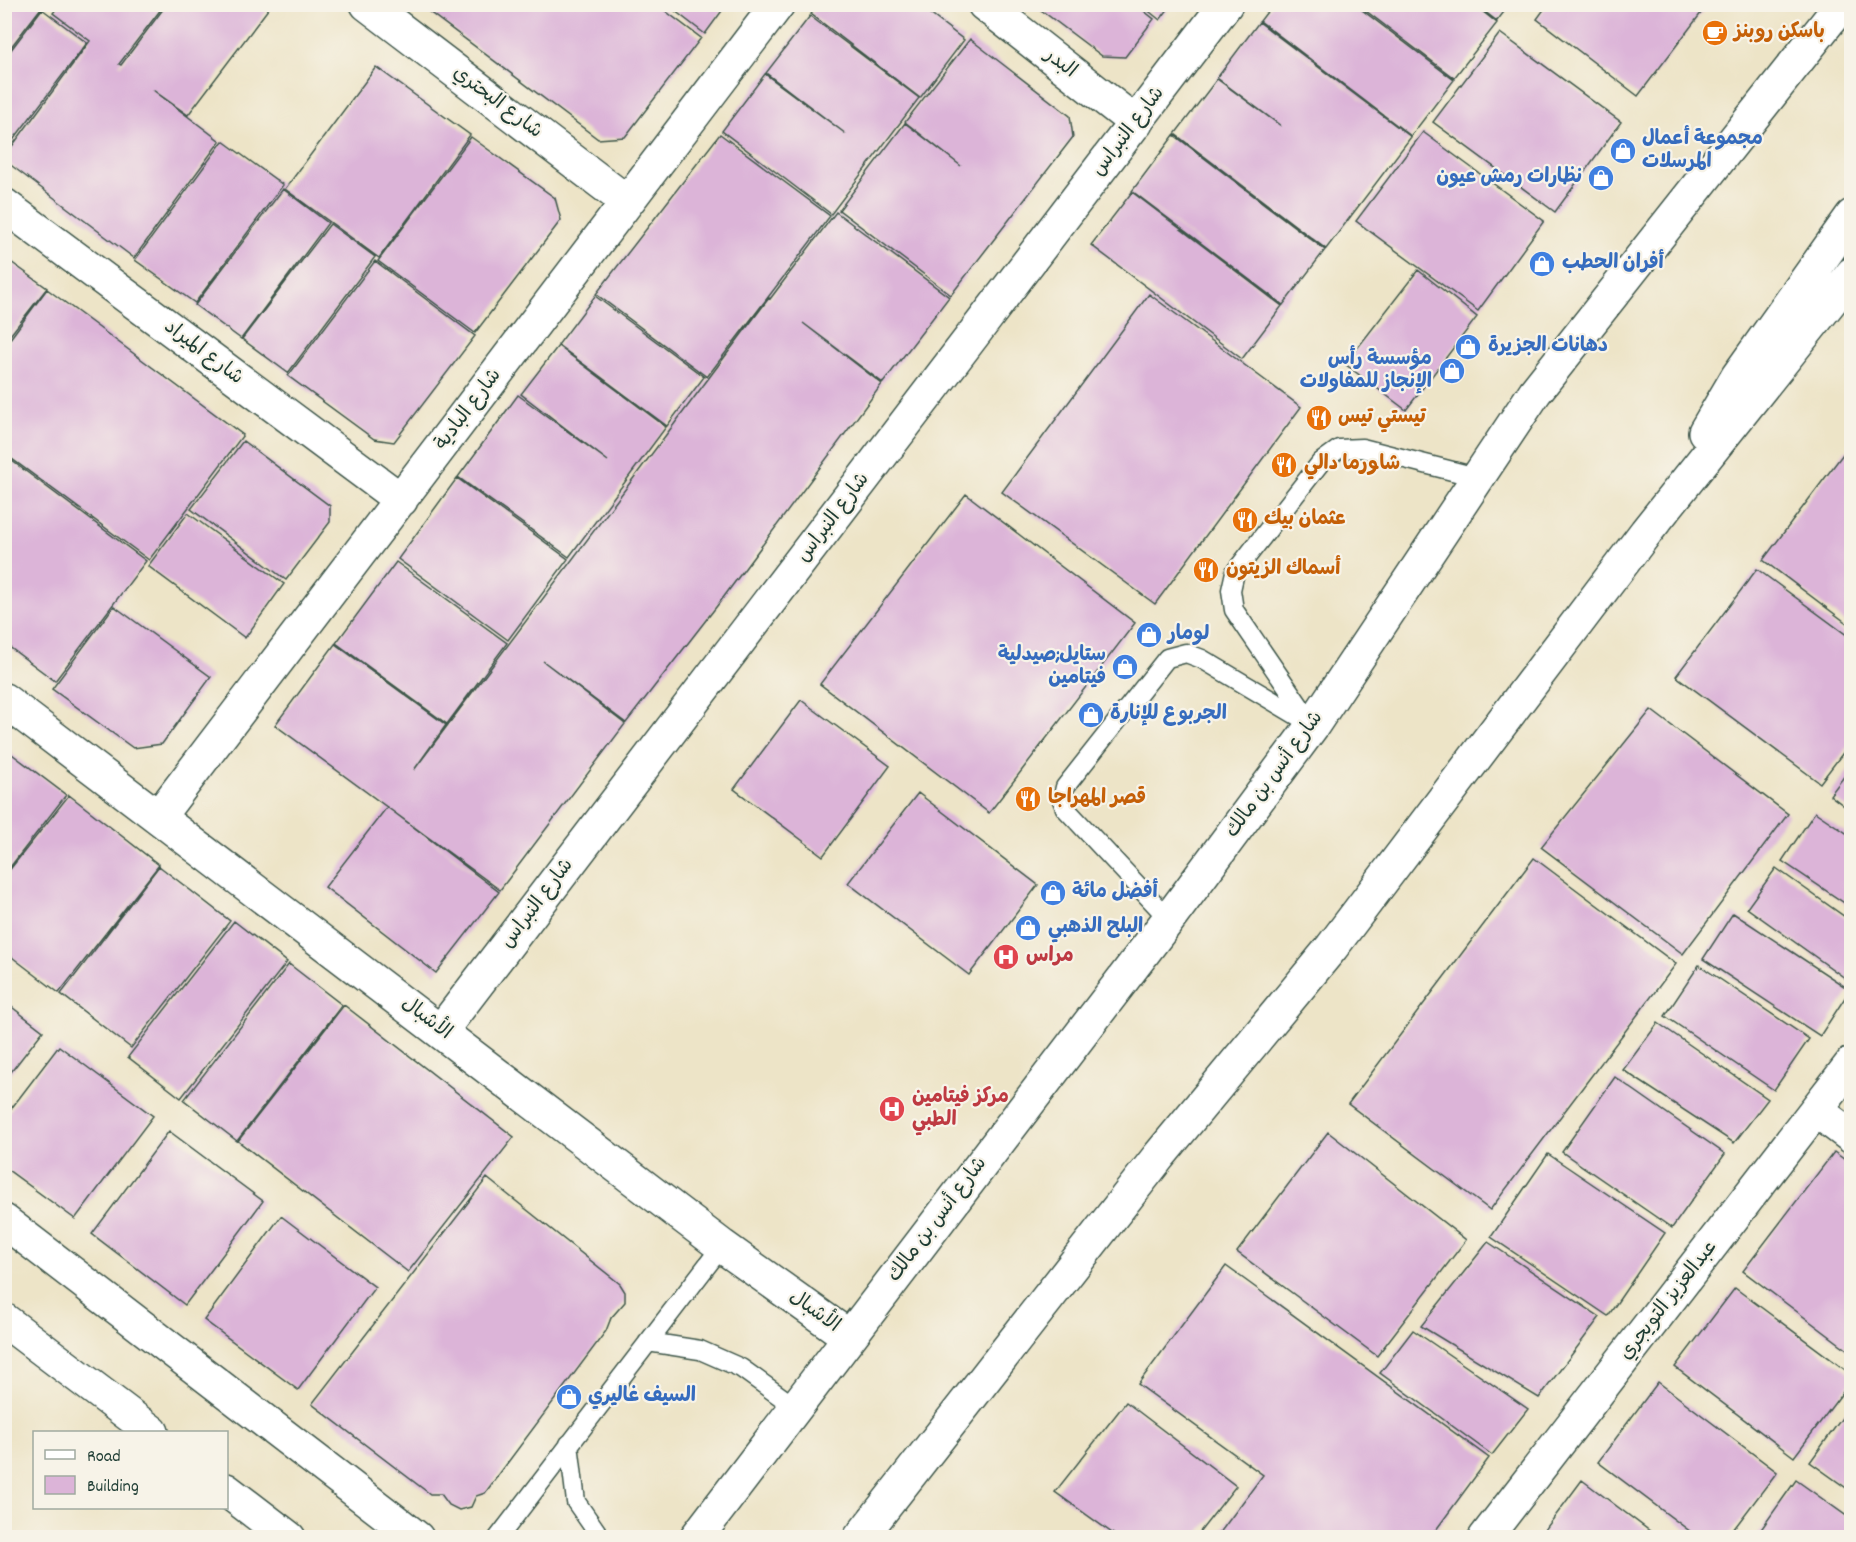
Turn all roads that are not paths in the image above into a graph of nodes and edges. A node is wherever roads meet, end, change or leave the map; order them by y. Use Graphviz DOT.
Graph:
graph roads {
  1 [pos="368,4"];
  2 [pos="778,4"];
  3 [pos="984,4"];
  4 [pos="1226,4"];
  5 [pos="1842,4"];
  6 [pos="1851,23"];
  7 [pos="1136,123"];
  8 [pos="627,202"];
  9 [pos="4,205"];
  10 [pos="1851,216"];
  11 [pos="1851,274"];
  12 [pos="1535,392"];
  13 [pos="1480,478"];
  14 [pos="401,500"];
  15 [pos="1646,532"];
  16 [pos="4,700"];
  17 [pos="1313,725"];
  18 [pos="159,816"];
  19 [pos="1168,919"];
  20 [pos="441,1031"];
  21 [pos="1851,1063"];
  22 [pos="1816,1110"];
  23 [pos="1851,1137"];
  24 [pos="4,1221"];
  25 [pos="722,1246"];
  26 [pos="4,1320"];
  27 [pos="848,1336"];
  28 [pos="648,1342"];
  29 [pos="795,1407"];
  30 [pos="151,1431"];
  31 [pos="569,1444"];
  32 [pos="228,1492"];
  33 [pos="289,1538"];
  34 [pos="417,1538"];
  35 [pos="498,1538"];
  36 [pos="601,1538"];
  37 [pos="696,1538"];
  38 [pos="860,1538"];
  39 [pos="1485,1538"];
  1 -- 8 [label="street, شارع البحتري"];
  2 -- 8 [label="street, شارع البادية"];
  3 -- 7 [label="street, البدر"];
  4 -- 7 [label="street, شارع النبراس"];
  5 -- 12 [label="street, شارع أنس بن مالك"];
  6 -- 12 [label="street"];
  7 -- 20 [label="street, شارع النبراس"];
  8 -- 14 [label="street, شارع البادية"];
  9 -- 14 [label="street, شارع الميراد"];
  10 -- 15 [label="street"];
  11 -- 15 [label="street"];
  12 -- 13 [label="street, شارع أنس بن مالك"];
  13 -- 17 [label="street, شارع أنس بن مالك"];
  13 -- 17 [label="lane"];
  14 -- 18 [label="street, شارع البادية"];
  15 -- 38 [label="street"];
  16 -- 18 [label="street, الأشبال"];
  17 -- 19 [label="street, شارع أنس بن مالك"];
  17 -- 19 [label="lane"];
  18 -- 20 [label="street, الأشبال"];
  19 -- 27 [label="street, شارع أنس بن مالك"];
  20 -- 25 [label="street, الأشبال"];
  21 -- 22 [label="street, عبدالعزيز التويجري"];
  22 -- 23 [label="street"];
  22 -- 39 [label="street, عبدالعزيز التويجري"];
  24 -- 34 [label="street"];
  25 -- 27 [label="street, الأشبال"];
  25 -- 28 [label="lane"];
  26 -- 30 [label="street"];
  27 -- 29 [label="street, شارع أنس بن مالك"];
  28 -- 29 [label="lane"];
  28 -- 31 [label="lane"];
  29 -- 37 [label="street, شارع أنس بن مالك"];
  31 -- 35 [label="lane"];
  31 -- 36 [label="lane"];
  32 -- 33 [label="street"];
}
